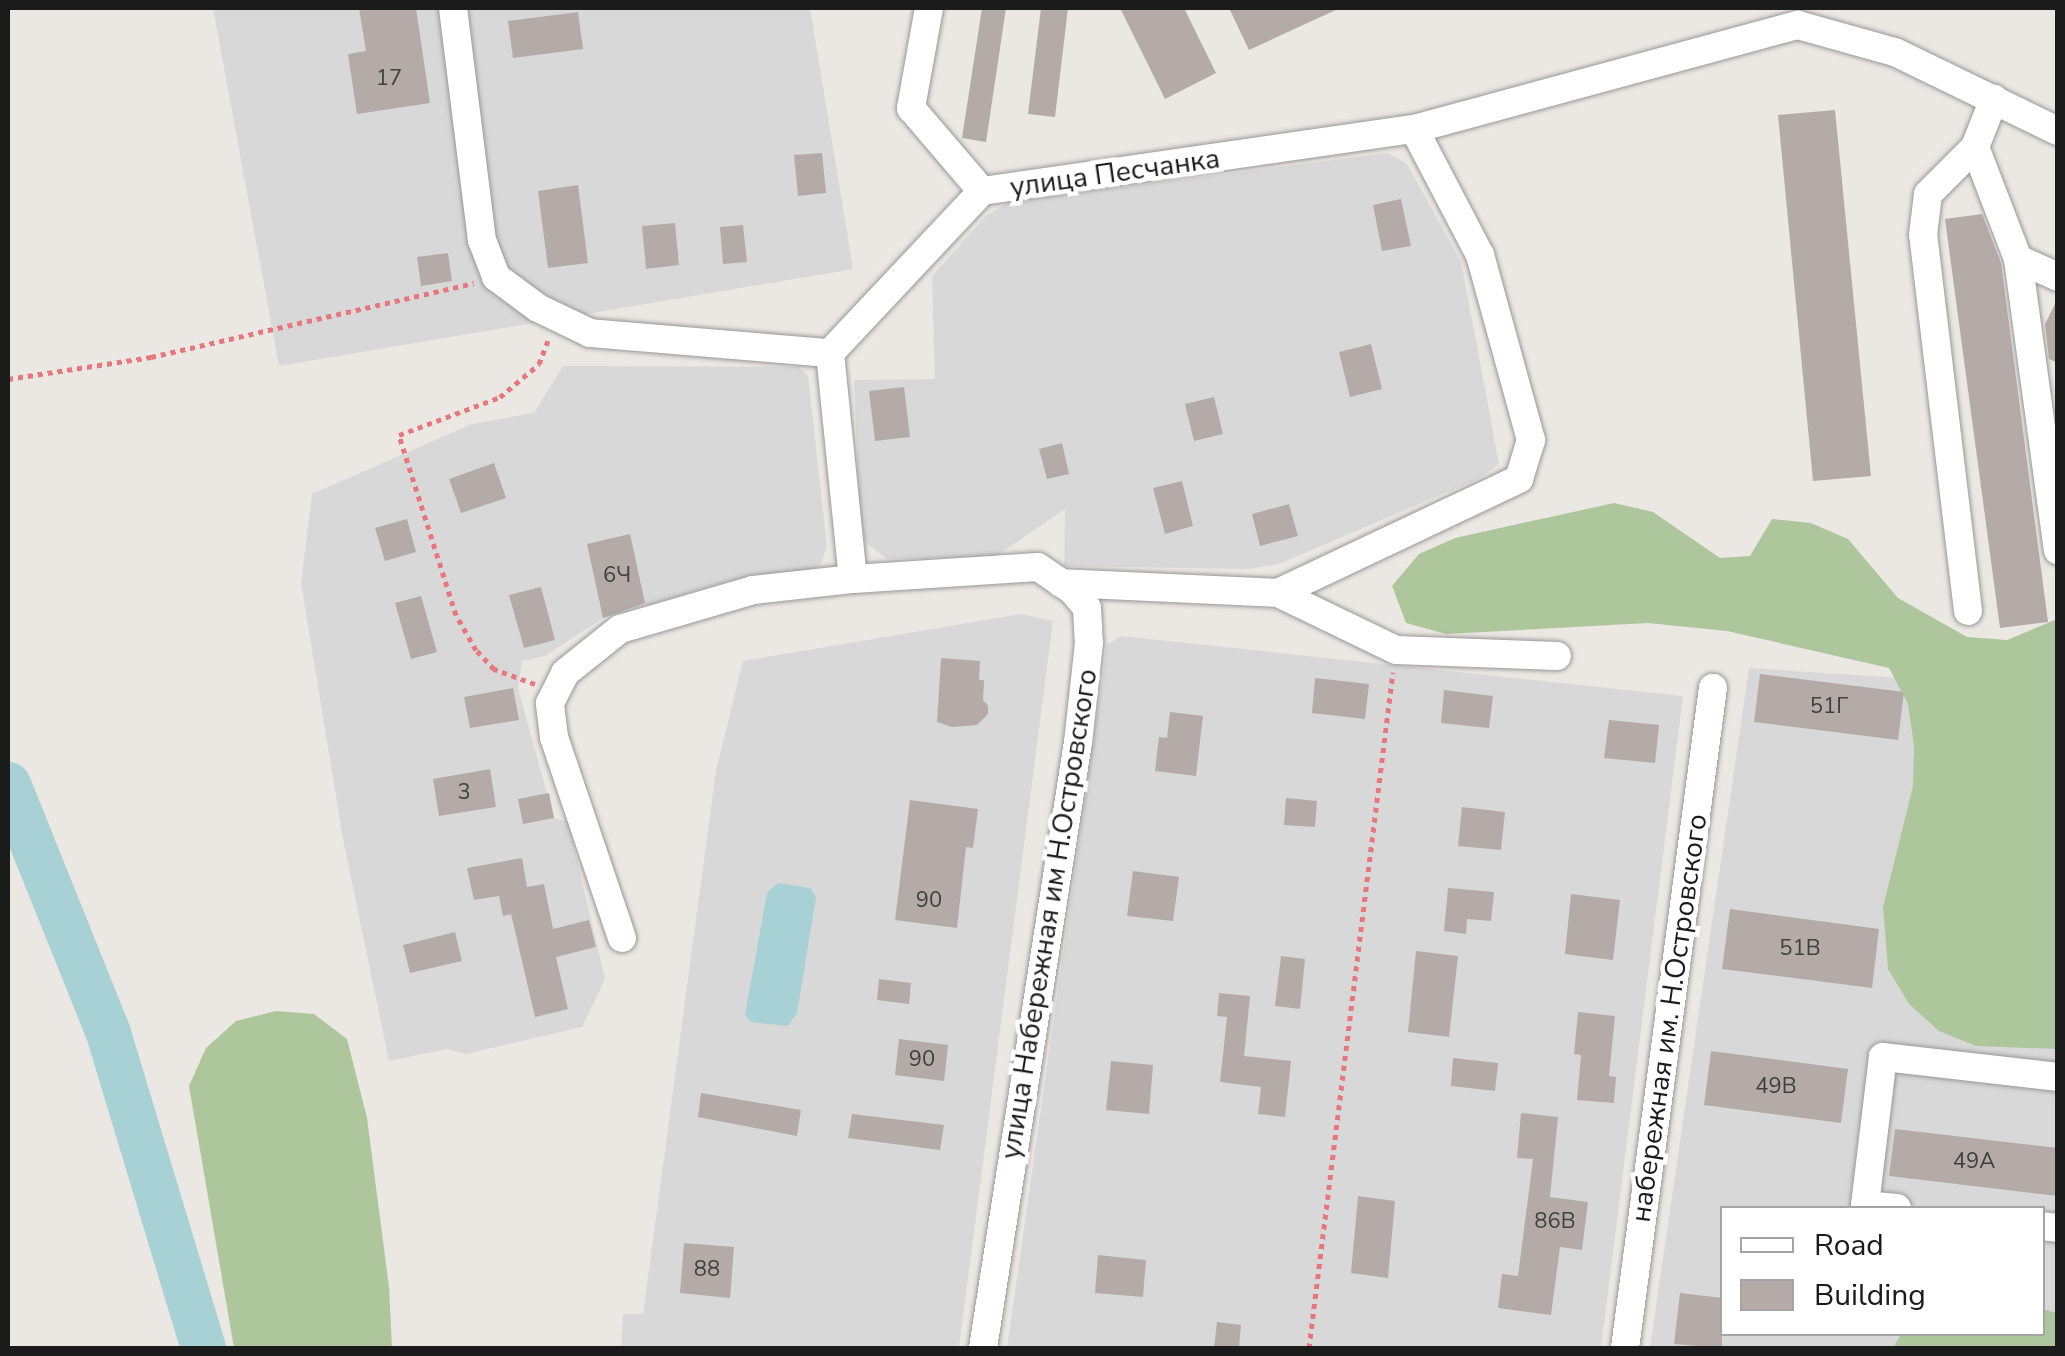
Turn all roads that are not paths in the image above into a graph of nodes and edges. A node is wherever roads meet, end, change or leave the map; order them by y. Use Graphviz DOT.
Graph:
graph roads {
  1 [pos="452,8"];
  2 [pos="929,8"];
  3 [pos="1994,99"];
  4 [pos="1414,129"];
  5 [pos="2058,131"];
  6 [pos="1976,146"];
  7 [pos="982,191"];
  8 [pos="2018,258"];
  9 [pos="2058,277"];
  10 [pos="830,353"];
  11 [pos="2058,550"];
  12 [pos="853,579"];
  13 [pos="1061,583"];
  14 [pos="1278,593"];
  15 [pos="1968,611"];
  16 [pos="1557,656"];
  17 [pos="1713,688"];
  18 [pos="622,938"];
  19 [pos="2058,1076"];
  20 [pos="1876,1206"];
  21 [pos="984,1348"];
  22 [pos="1625,1348"];
  1 -- 10 [label="street"];
  2 -- 7 [label="street"];
  3 -- 4 [label="street, улица Песчанка"];
  3 -- 5 [label="street, улица Песчанка"];
  3 -- 6 [label="street"];
  4 -- 7 [label="street, улица Песчанка"];
  4 -- 14 [label="street"];
  6 -- 8 [label="street"];
  6 -- 15 [label="street"];
  7 -- 10 [label="street, улица Песчанка"];
  8 -- 9 [label="street"];
  8 -- 11 [label="street"];
  10 -- 12 [label="street"];
  12 -- 13 [label="street"];
  12 -- 18 [label="street"];
  13 -- 14 [label="street"];
  13 -- 21 [label="street, улица Набережная им Н.Островского"];
  14 -- 16 [label="street"];
  17 -- 22 [label="street, набережная им. Н.Островского"];
  19 -- 20 [label="street"];
}
